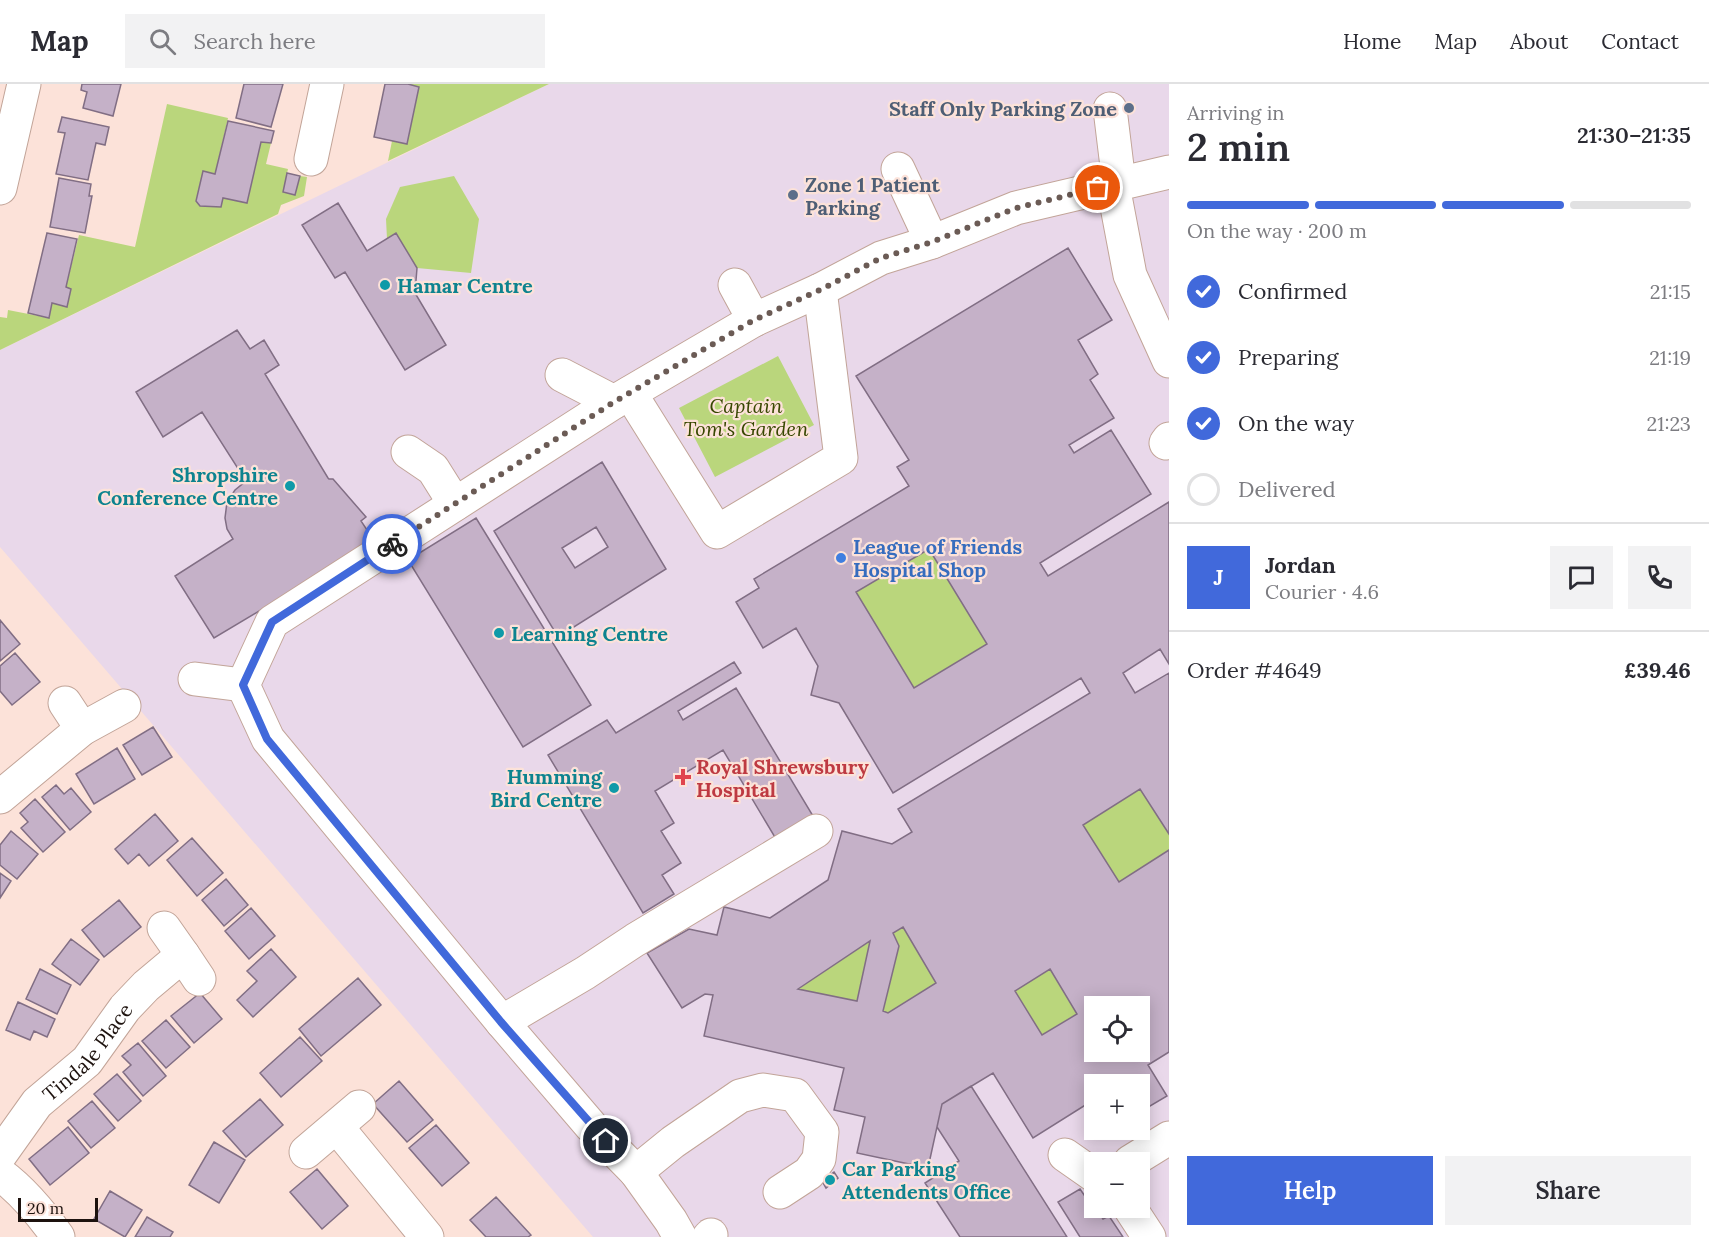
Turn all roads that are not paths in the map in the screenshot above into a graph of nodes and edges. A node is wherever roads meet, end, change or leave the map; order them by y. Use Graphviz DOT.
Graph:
graph roads {
  1 [pos="24,84"];
  2 [pos="327,84"];
  3 [pos="1110,109"];
  4 [pos="311,159"];
  5 [pos="898,169"];
  6 [pos="1169,172"];
  7 [pos="1119,183"];
  8 [pos="0,188"];
  9 [pos="932,242"];
  10 [pos="735,285"];
  11 [pos="820,290"];
  12 [pos="754,320"];
  13 [pos="1169,361"];
  14 [pos="562,375"];
  15 [pos="622,398"];
  16 [pos="408,452"];
  17 [pos="455,504"];
  18 [pos="195,679"];
  19 [pos="243,685"];
  20 [pos="124,706"];
  21 [pos="4,783"];
  22 [pos="816,831"];
  23 [pos="164,928"];
  24 [pos="501,1022"];
  25 [pos="1169,1138"];
  26 [pos="306,1152"];
  27 [pos="1146,1152"];
  28 [pos="0,1155"];
  29 [pos="1065,1155"];
  30 [pos="1084,1168"];
  31 [pos="636,1172"];
  32 [pos="0,1174"];
  33 [pos="780,1192"];
  34 [pos="1137,1218"];
  35 [pos="52,1235"];
  36 [pos="700,1236"];
  37 [pos="427,1237"];
  38 [pos="1149,1237"];
  1 -- 8 [label="street"];
  2 -- 4 [label="street"];
  3 -- 7 [label="street"];
  5 -- 9 [label="street"];
  6 -- 7 [label="street"];
  7 -- 9 [label="street"];
  7 -- 13 [label="street"];
  9 -- 11 [label="street"];
  10 -- 12 [label="street"];
  11 -- 12 [label="street"];
  11 -- 15 [label="street"];
  12 -- 15 [label="street"];
  14 -- 15 [label="street"];
  15 -- 17 [label="street"];
  16 -- 17 [label="street"];
  17 -- 19 [label="street"];
  18 -- 19 [label="street"];
  19 -- 24 [label="street"];
  20 -- 21 [label="street"];
  22 -- 24 [label="street"];
  23 -- 28 [label="street, Tindale Place"];
  24 -- 31 [label="street"];
  25 -- 27 [label="street"];
  26 -- 37 [label="street"];
  29 -- 30 [label="street"];
  31 -- 33 [label="street"];
  31 -- 36 [label="street"];
  32 -- 35 [label="street"];
  34 -- 38 [label="street"];
}
